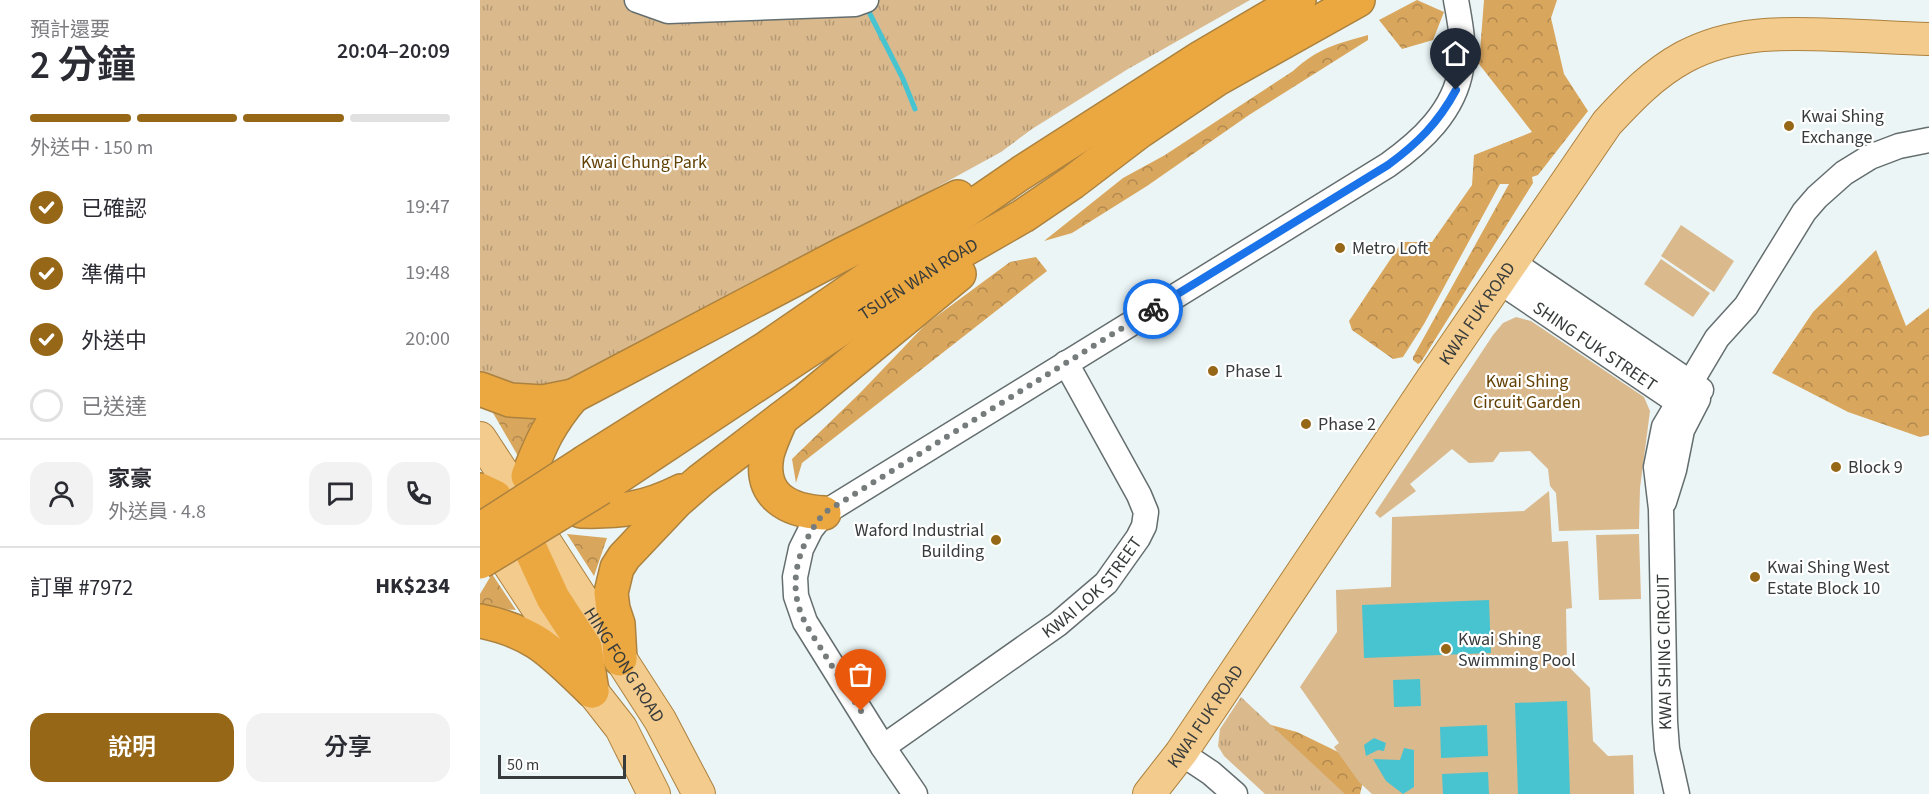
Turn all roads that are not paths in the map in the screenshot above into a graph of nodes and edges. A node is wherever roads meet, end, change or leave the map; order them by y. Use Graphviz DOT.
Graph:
graph roads {
  1 [pos="637,0"];
  2 [pos="866,0"];
  3 [pos="1299,0"];
  4 [pos="1358,0"];
  5 [pos="1456,0"];
  6 [pos="1929,39"];
  7 [pos="1929,140"];
  8 [pos="1021,173"];
  9 [pos="1023,216"];
  10 [pos="1506,272"];
  11 [pos="1066,363"];
  12 [pos="480,389"];
  13 [pos="573,396"];
  14 [pos="1690,396"];
  15 [pos="781,419"];
  16 [pos="480,438"];
  17 [pos="630,451"];
  18 [pos="701,480"];
  19 [pos="494,497"];
  20 [pos="581,512"];
  21 [pos="824,513"];
  22 [pos="519,552"];
  23 [pos="572,582"];
  24 [pos="480,621"];
  25 [pos="620,659"];
  26 [pos="592,691"];
  27 [pos="883,747"];
  28 [pos="1181,753"];
  29 [pos="654,794"];
  30 [pos="699,794"];
  31 [pos="915,794"];
  32 [pos="1149,794"];
  33 [pos="1235,794"];
  34 [pos="1677,794"];
  1 -- 2 [label="street"];
  3 -- 8 [label="highway, TSUEN WAN ROAD"];
  4 -- 9 [label="highway, TSUEN WAN ROAD"];
  5 -- 11 [label="street"];
  6 -- 10 [label="main road, KWAI FUK ROAD"];
  7 -- 14 [label="street, KWAI SHING CIRCUIT"];
  8 -- 13 [label="highway"];
  8 -- 17 [label="highway, TSUEN WAN ROAD"];
  9 -- 15 [label="highway"];
  9 -- 17 [label="highway, TSUEN WAN ROAD"];
  10 -- 14 [label="street, SHING FUK STREET"];
  10 -- 28 [label="main road, KWAI FUK ROAD"];
  11 -- 21 [label="street"];
  11 -- 27 [label="street, KWAI LOK STREET"];
  12 -- 13 [label="highway"];
  13 -- 19 [label="highway"];
  14 -- 34 [label="street, KWAI SHING CIRCUIT"];
  15 -- 18 [label="highway"];
  15 -- 21 [label="highway"];
  16 -- 19 [label="main road"];
  17 -- 19 [label="highway, TSUEN WAN ROAD, bridge"];
  17 -- 22 [label="highway, TSUEN WAN ROAD, bridge"];
  18 -- 20 [label="highway"];
  18 -- 25 [label="highway"];
  21 -- 27 [label="street"];
  22 -- 23 [label="highway"];
  22 -- 26 [label="highway"];
  23 -- 25 [label="main road, HING FONG ROAD"];
  24 -- 26 [label="highway"];
  25 -- 30 [label="main road, HING FONG ROAD"];
  26 -- 29 [label="main road, HING FONG ROAD"];
  27 -- 31 [label="street"];
  28 -- 32 [label="main road, KWAI FUK ROAD"];
  28 -- 33 [label="street"];
}
